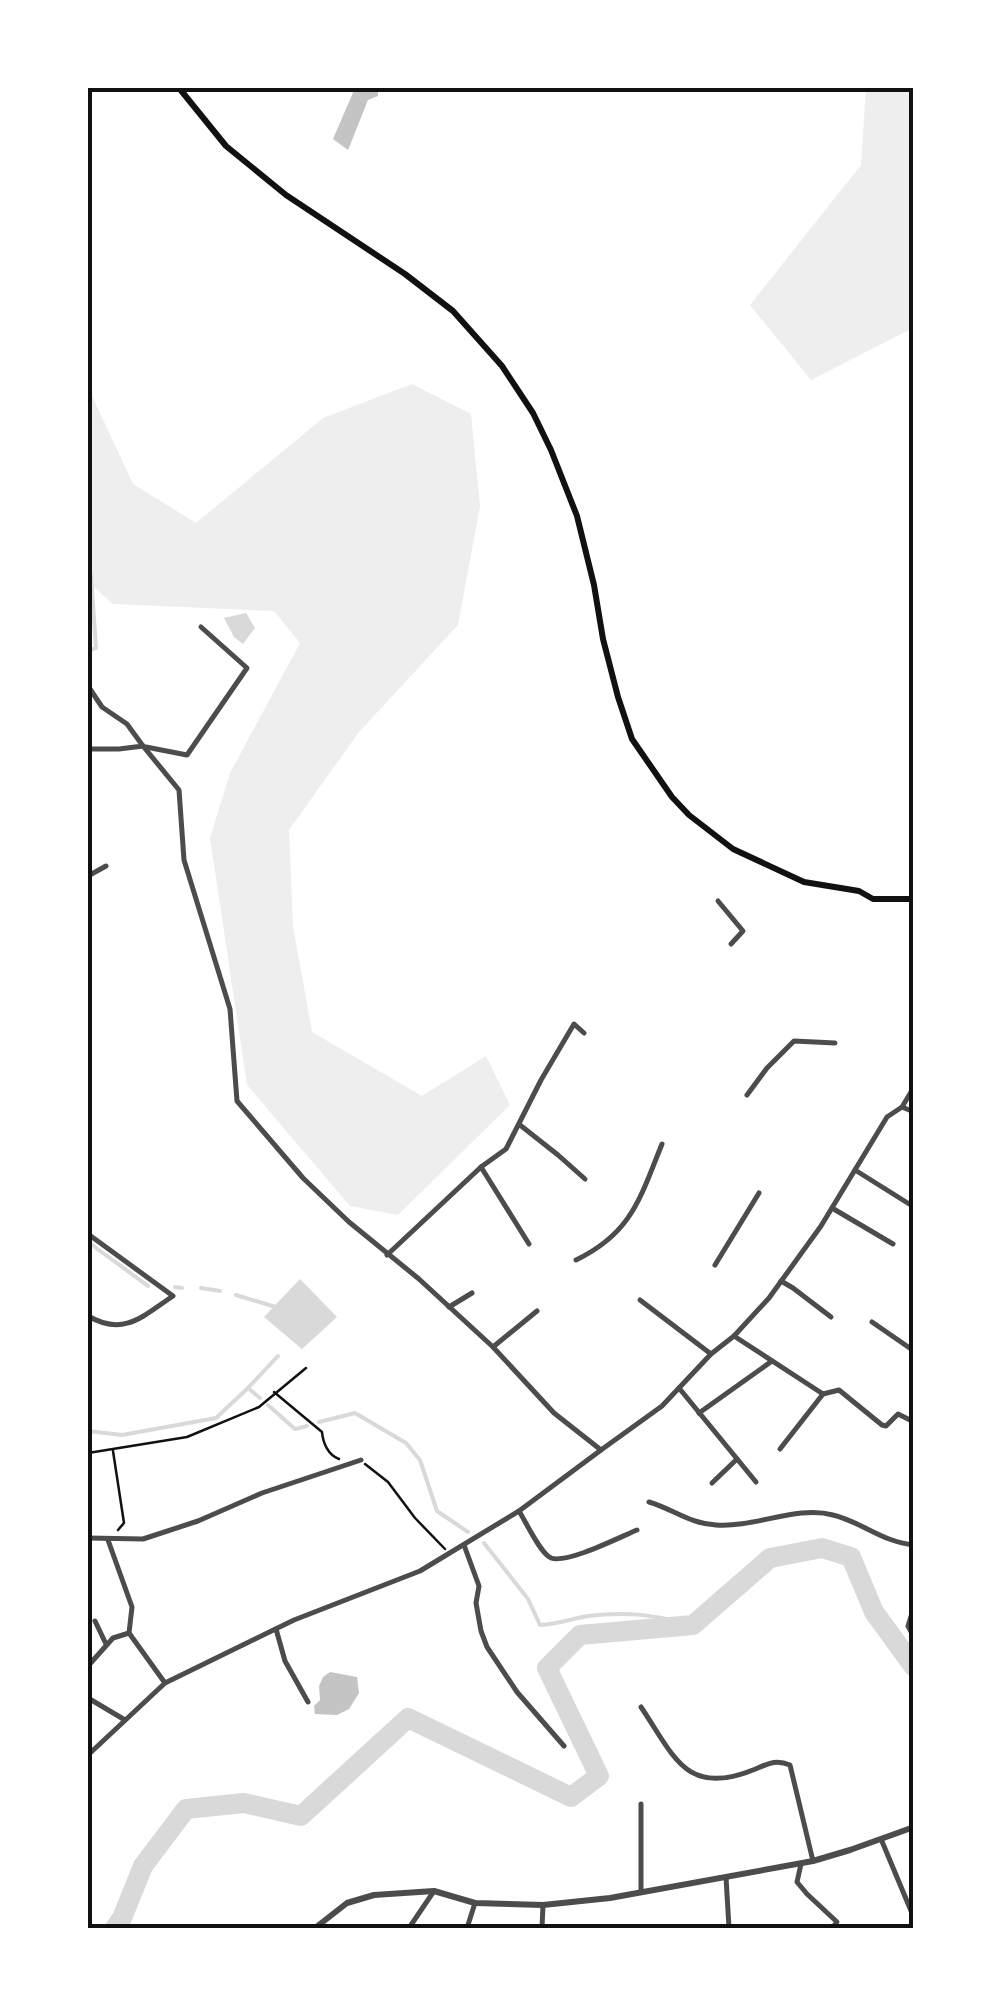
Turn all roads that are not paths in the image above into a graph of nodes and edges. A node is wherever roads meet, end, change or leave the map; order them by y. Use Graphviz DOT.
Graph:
graph roads {
  1 [pos="179,88"];
  2 [pos="200,626"];
  3 [pos="88,686"];
  4 [pos="143,746"];
  5 [pos="88,748"];
  6 [pos="106,866"];
  7 [pos="88,876"];
  8 [pos="914,899"];
  9 [pos="718,901"];
  10 [pos="731,944"];
  11 [pos="584,1032"];
  12 [pos="836,1043"];
  13 [pos="914,1087"];
  14 [pos="747,1095"];
  15 [pos="902,1106"];
  16 [pos="914,1112"];
  17 [pos="520,1126"];
  18 [pos="662,1144"];
  19 [pos="480,1167"];
  20 [pos="855,1170"];
  21 [pos="586,1180"];
  22 [pos="759,1194"];
  23 [pos="914,1206"];
  24 [pos="832,1208"];
  25 [pos="88,1234"];
  26 [pos="529,1244"];
  27 [pos="892,1244"];
  28 [pos="388,1255"];
  29 [pos="576,1260"];
  30 [pos="714,1265"];
  31 [pos="781,1281"];
  32 [pos="472,1293"];
  33 [pos="640,1300"];
  34 [pos="449,1307"];
  35 [pos="537,1310"];
  36 [pos="88,1316"];
  37 [pos="831,1317"];
  38 [pos="872,1322"];
  39 [pos="734,1336"];
  40 [pos="493,1346"];
  41 [pos="914,1351"];
  42 [pos="711,1354"];
  43 [pos="772,1361"];
  44 [pos="679,1388"];
  45 [pos="822,1394"];
  46 [pos="699,1412"];
  47 [pos="914,1422"];
  48 [pos="780,1448"];
  49 [pos="601,1450"];
  50 [pos="737,1459"];
  51 [pos="361,1460"];
  52 [pos="756,1482"];
  53 [pos="712,1483"];
  54 [pos="649,1502"];
  55 [pos="519,1511"];
  56 [pos="636,1530"];
  57 [pos="88,1538"];
  58 [pos="108,1540"];
  59 [pos="464,1545"];
  60 [pos="914,1545"];
  61 [pos="914,1607"];
  62 [pos="94,1620"];
  63 [pos="276,1629"];
  64 [pos="130,1632"];
  65 [pos="914,1637"];
  66 [pos="106,1644"];
  67 [pos="88,1666"];
  68 [pos="166,1683"];
  69 [pos="88,1698"];
  70 [pos="308,1702"];
  71 [pos="641,1708"];
  72 [pos="125,1720"];
  73 [pos="564,1746"];
  74 [pos="88,1755"];
  75 [pos="641,1804"];
  76 [pos="914,1827"];
  77 [pos="881,1840"];
  78 [pos="813,1861"];
  79 [pos="801,1864"];
  80 [pos="726,1876"];
  81 [pos="434,1891"];
  82 [pos="641,1892"];
  83 [pos="475,1902"];
  84 [pos="543,1905"];
  85 [pos="914,1918"];
  86 [pos="315,1928"];
  87 [pos="410,1928"];
  88 [pos="467,1928"];
  89 [pos="542,1928"];
  90 [pos="729,1928"];
  91 [pos="832,1928"];
  1 -- 8 [label="main road"];
  2 -- 4 [label="street"];
  3 -- 4 [label="street"];
  4 -- 5 [label="street"];
  4 -- 28 [label="street"];
  6 -- 7 [label="street"];
  9 -- 10 [label="street"];
  11 -- 17 [label="street"];
  12 -- 14 [label="street"];
  13 -- 15 [label="street"];
  15 -- 16 [label="street"];
  15 -- 20 [label="street"];
  17 -- 19 [label="street"];
  17 -- 21 [label="street"];
  18 -- 29 [label="street"];
  19 -- 26 [label="street"];
  19 -- 28 [label="street"];
  20 -- 23 [label="street"];
  20 -- 24 [label="street"];
  22 -- 30 [label="street"];
  24 -- 27 [label="street"];
  24 -- 31 [label="street"];
  25 -- 36 [label="street"];
  28 -- 34 [label="street"];
  31 -- 37 [label="street"];
  31 -- 39 [label="street"];
  32 -- 34 [label="street"];
  33 -- 42 [label="street"];
  34 -- 40 [label="street"];
  35 -- 40 [label="street"];
  38 -- 41 [label="street"];
  39 -- 42 [label="street"];
  39 -- 43 [label="street"];
  40 -- 49 [label="street"];
  42 -- 44 [label="street"];
  43 -- 45 [label="street"];
  43 -- 46 [label="street"];
  44 -- 46 [label="street"];
  44 -- 49 [label="street"];
  45 -- 47 [label="street"];
  45 -- 48 [label="street"];
  46 -- 50 [label="street"];
  49 -- 55 [label="street"];
  50 -- 52 [label="street"];
  50 -- 53 [label="street"];
  51 -- 58 [label="street"];
  54 -- 60 [label="street"];
  55 -- 56 [label="street"];
  55 -- 59 [label="street"];
  57 -- 58 [label="street"];
  58 -- 64 [label="street"];
  59 -- 63 [label="street"];
  59 -- 73 [label="street"];
  61 -- 65 [label="street"];
  62 -- 66 [label="street"];
  63 -- 68 [label="street"];
  63 -- 70 [label="street"];
  64 -- 66 [label="street"];
  64 -- 68 [label="street"];
  66 -- 67 [label="street"];
  68 -- 72 [label="street"];
  69 -- 72 [label="street"];
  71 -- 78 [label="street"];
  72 -- 74 [label="street"];
  75 -- 82 [label="street"];
  76 -- 77 [label="street"];
  77 -- 78 [label="street"];
  77 -- 85 [label="street"];
  78 -- 79 [label="street"];
  79 -- 80 [label="street"];
  79 -- 91 [label="street"];
  80 -- 82 [label="street"];
  80 -- 90 [label="street"];
  81 -- 83 [label="street"];
  81 -- 86 [label="street"];
  81 -- 87 [label="street"];
  82 -- 84 [label="street"];
  83 -- 84 [label="street"];
  83 -- 88 [label="street"];
  84 -- 89 [label="street"];
}
